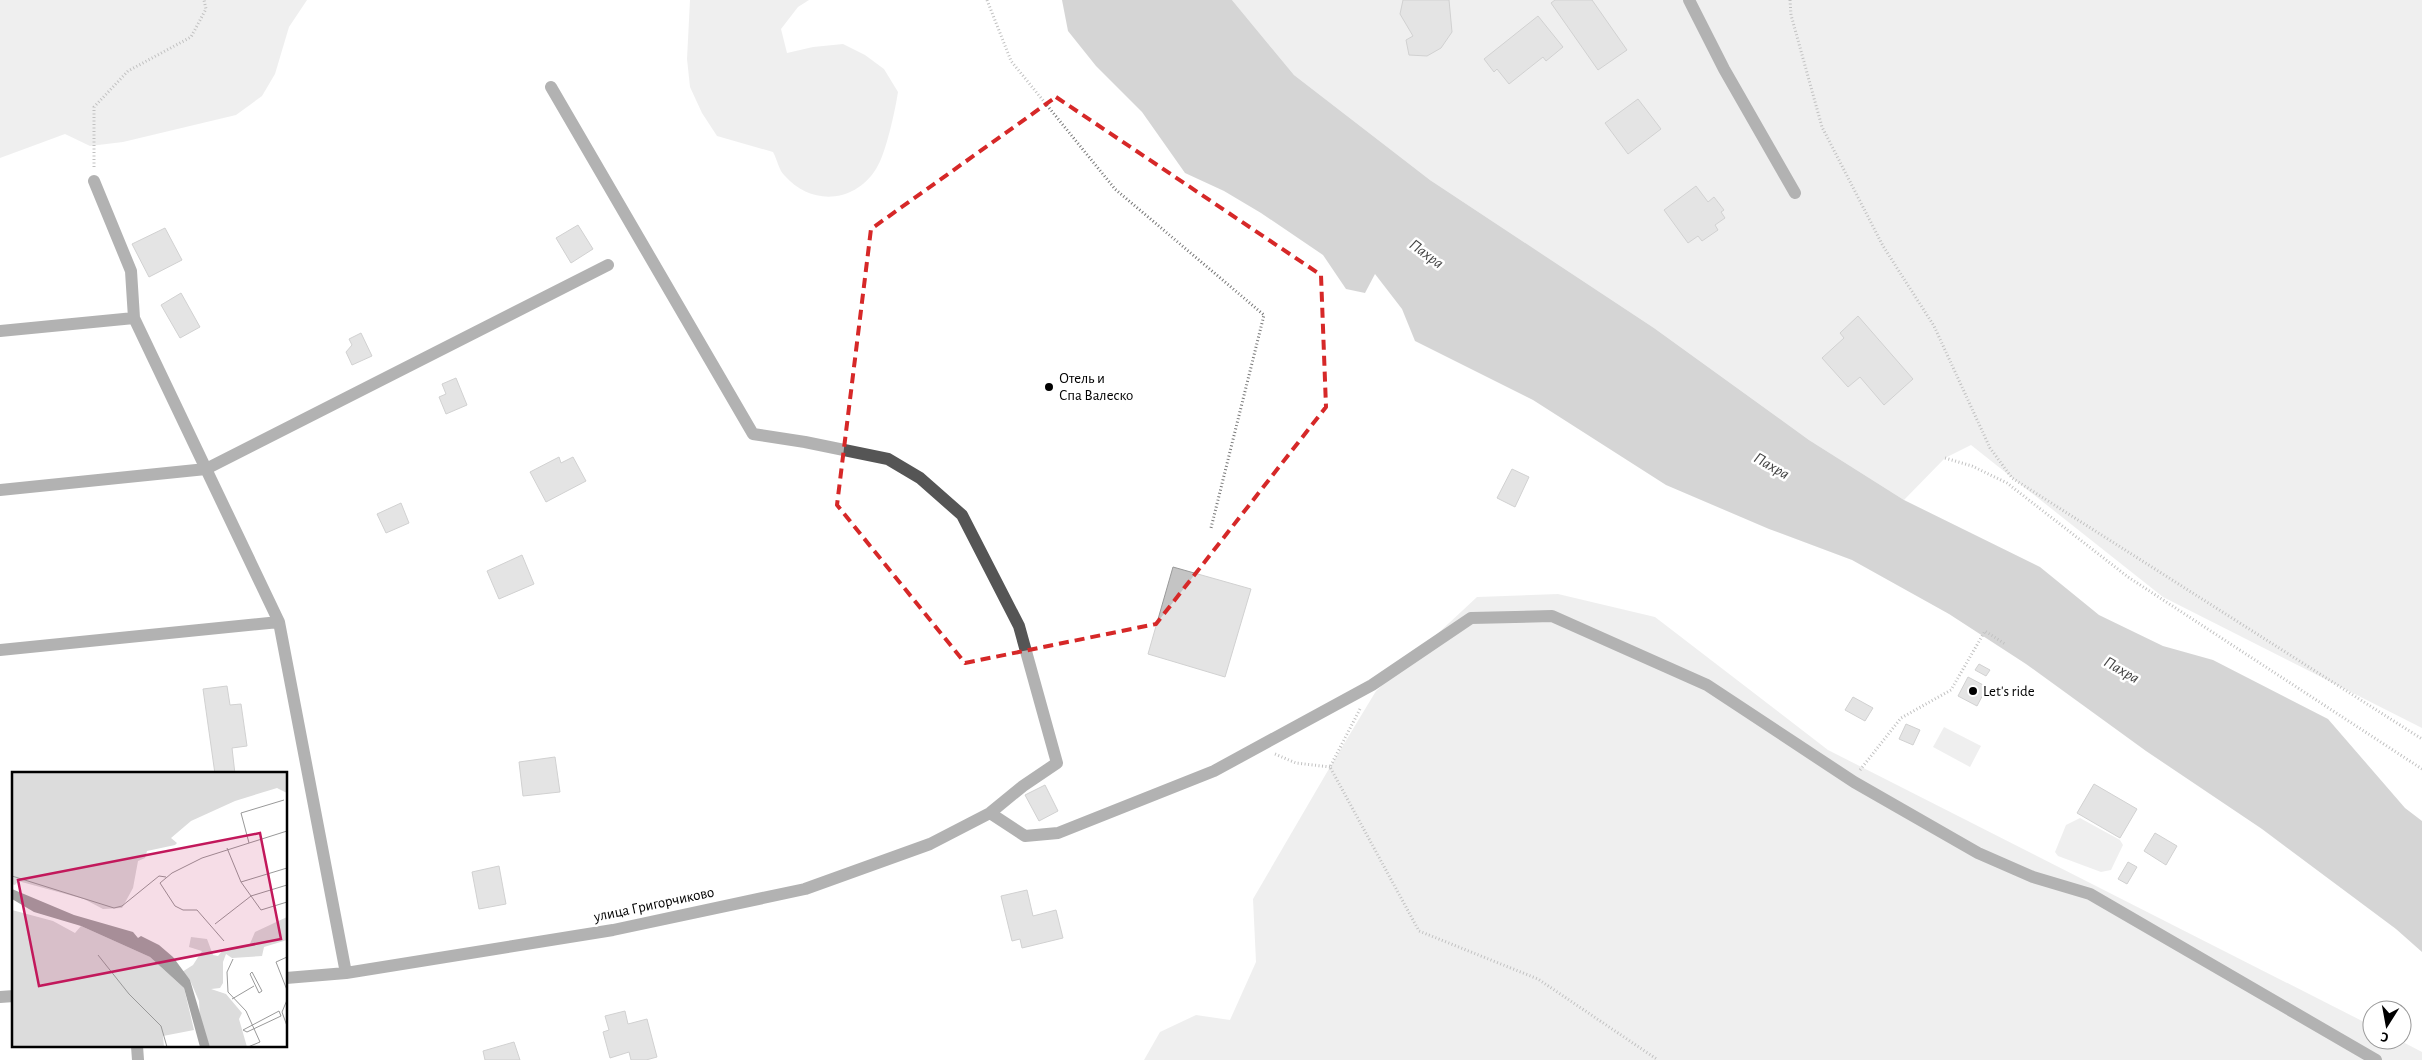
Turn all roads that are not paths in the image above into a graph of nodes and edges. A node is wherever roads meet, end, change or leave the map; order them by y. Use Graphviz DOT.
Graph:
graph roads {
  1 [pos="1689,0"];
  2 [pos="551,87"];
  3 [pos="94,181"];
  4 [pos="1795,192"];
  5 [pos="608,265"];
  6 [pos="134,318"];
  7 [pos="0,331"];
  8 [pos="206,469"];
  9 [pos="0,490"];
  10 [pos="279,622"];
  11 [pos="0,650"];
  12 [pos="990,813"];
  13 [pos="346,973"];
  14 [pos="288,978"];
  15 [pos="2376,1060"];
  1 -- 4 [label="street"];
  2 -- 12 [label="street, улица Григорчиково"];
  3 -- 6 [label="street"];
  5 -- 8 [label="street"];
  6 -- 7 [label="street"];
  6 -- 8 [label="street"];
  8 -- 9 [label="street"];
  8 -- 10 [label="street"];
  10 -- 11 [label="street"];
  10 -- 13 [label="street"];
  12 -- 13 [label="street, улица Григорчиково"];
  12 -- 15 [label="street"];
  13 -- 14 [label="street, улица Григорчиково"];
}
